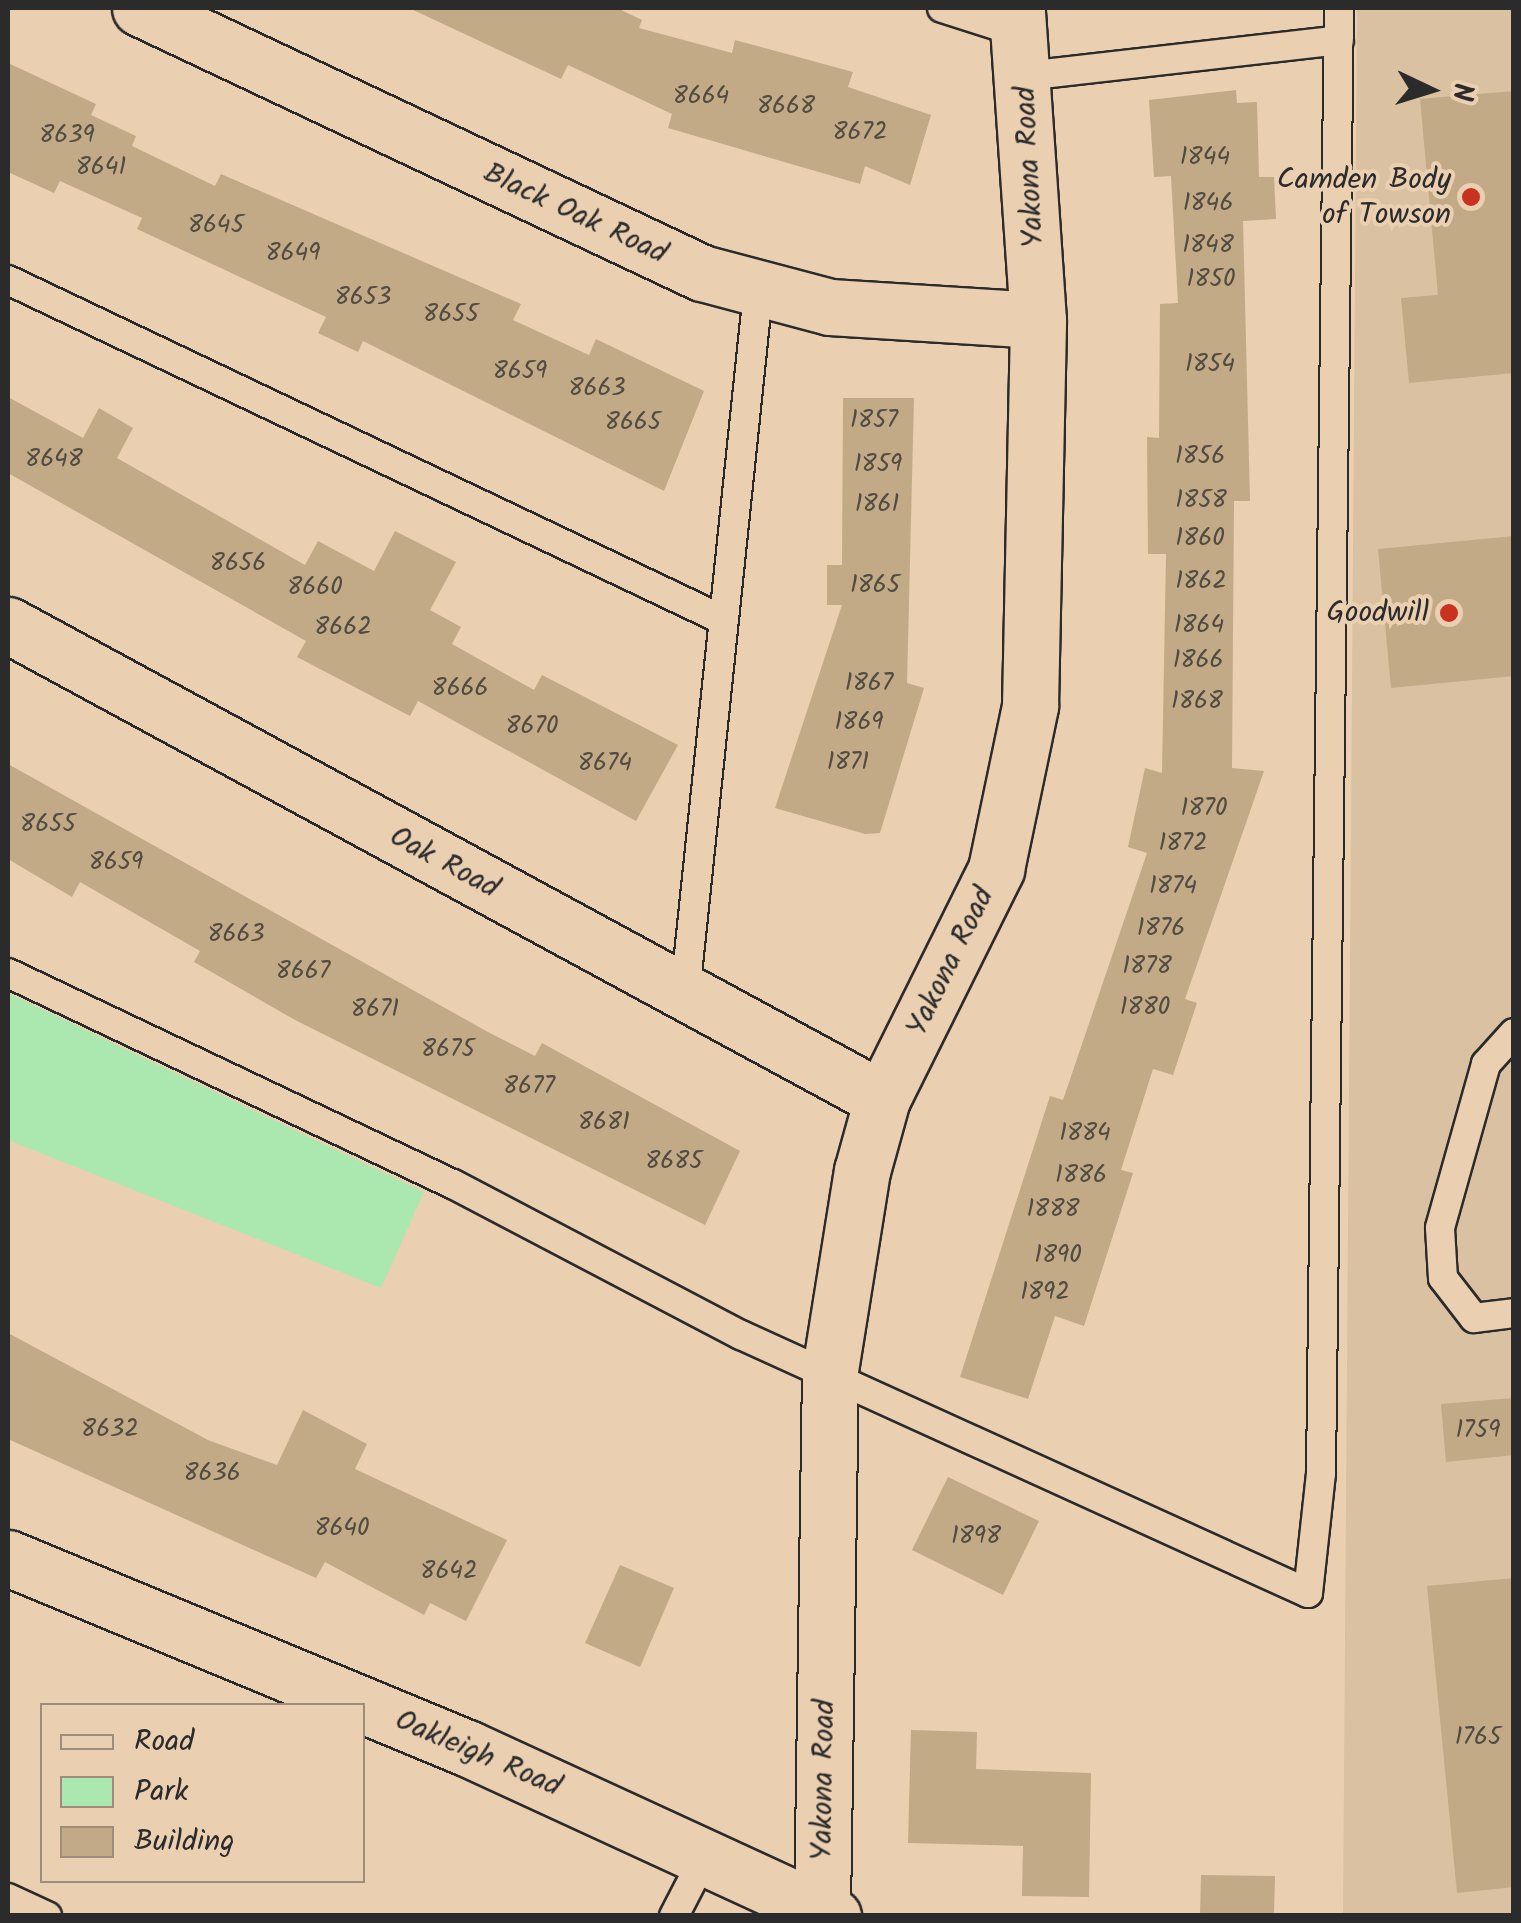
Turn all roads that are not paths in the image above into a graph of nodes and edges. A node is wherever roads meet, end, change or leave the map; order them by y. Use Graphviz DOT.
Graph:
graph roads {
  1 [pos="140,8"];
  2 [pos="942,8"];
  3 [pos="1339,8"];
  4 [pos="242,31"];
  5 [pos="1021,39"];
  6 [pos="1339,40"];
  7 [pos="8,280"];
  8 [pos="758,292"];
  9 [pos="1038,320"];
  10 [pos="721,619"];
  11 [pos="8,625"];
  12 [pos="8,972"];
  13 [pos="685,993"];
  14 [pos="1514,1033"];
  15 [pos="882,1099"];
  16 [pos="1514,1313"];
  17 [pos="830,1370"];
  18 [pos="8,1558"];
  19 [pos="350,1703"];
  20 [pos="365,1709"];
  21 [pos="706,1854"];
  22 [pos="8,1898"];
  23 [pos="828,1913"];
  24 [pos="47,1916"];
  25 [pos="674,1916"];
  1 -- 4 [label="street, Black Oak Road"];
  2 -- 5 [label="lane"];
  3 -- 6 [label="lane"];
  4 -- 8 [label="street, Black Oak Road"];
  5 -- 6 [label="lane"];
  5 -- 9 [label="street, Yakona Road"];
  6 -- 17 [label="lane"];
  7 -- 10 [label="lane"];
  8 -- 9 [label="street, Black Oak Road"];
  8 -- 10 [label="lane"];
  9 -- 15 [label="street, Yakona Road"];
  10 -- 13 [label="lane"];
  11 -- 13 [label="street, Oak Road"];
  12 -- 17 [label="lane"];
  13 -- 15 [label="street, Oak Road"];
  14 -- 16 [label="lane"];
  15 -- 17 [label="street, Yakona Road"];
  17 -- 23 [label="street, Yakona Road"];
  18 -- 19 [label="street, Oakleigh Road"];
  20 -- 21 [label="street, Oakleigh Road"];
  21 -- 23 [label="street, Oakleigh Road"];
  21 -- 25 [label="lane"];
  22 -- 24 [label="lane"];
}
